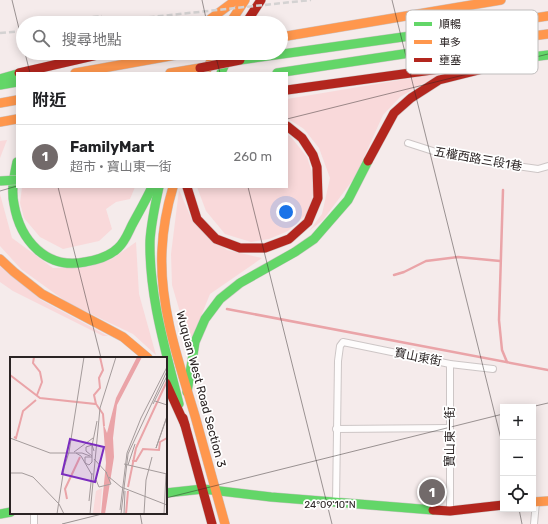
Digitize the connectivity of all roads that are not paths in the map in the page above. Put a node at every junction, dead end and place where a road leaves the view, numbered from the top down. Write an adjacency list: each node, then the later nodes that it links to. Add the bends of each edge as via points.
1 (236, 0): 6 (main road)
2 (245, 0): 7 (main road)
3 (261, 0): 8 (main road)
4 (501, 0): 5 (main road)
5 (442, 10)
6 (214, 16)
7 (235, 16)
8 (251, 16)
9 (406, 16): 14 (main road)
10 (548, 16): 11 (main road, bridge)
11 (538, 17)
12 (548, 34): 13 (main road)
13 (538, 35)
14 (288, 36)
15 (406, 36): 16 (main road, bridge)
16 (288, 53)
17 (406, 53): 30 (main road)
18 (548, 55): 19 (main road)
19 (538, 56)
20 (75, 60): 26 (main road)
21 (148, 60): 27 (main road)
22 (210, 60): 25 (main road)
23 (227, 60): 29 (main road)
24 (240, 60): 25 (main road, bridge)
25 (203, 70): 28 (main road)
26 (22, 72)
27 (81, 72)
28 (181, 72)
29 (221, 72)
30 (284, 72)
31 (16, 74): 34 (main road)
32 (406, 74): 37 (main road)
33 (463, 74): 57 (main road, via 439,80 411,98 394,113 348,200 314,239 240,283 220,299 205,319 195,342)
34 (0, 79)
35 (16, 82): 36 (main road)
36 (0, 85)
37 (288, 90)
38 (16, 100): 39 (main road)
39 (0, 104)
40 (16, 119): 41 (main road)
41 (0, 122)
42 (288, 127): 51 (main road, via 308,147 316,163 319,181 311,215 287,240 253,250 236,248 220,241 206,231 195,217)
43 (408, 143): 45 (street, 五權西路三段1巷, via 436,152 475,159 538,169)
44 (16, 164): 48 (main road, via 6,193 10,219 17,234 28,247 42,257 58,263 83,264 110,254 122,244)
45 (548, 166)
46 (16, 180): 47 (main road, bridge)
47 (0, 181)
48 (151, 188)
49 (159, 188): 58 (main road, Wuquan West Road Section 3, via 152,233 154,294)
50 (173, 188): 57 (main road, Wuquan West Road Section 3, via 163,234 162,270 171,333)
51 (187, 188)
52 (0, 259): 53 (main road, via 42,294 123,338)
53 (147, 357)
54 (450, 364): 55 (street, 寶山東街); 59 (street, 寶山東一街); 60 (street, 寶山東街, via 343,342 338,361)
55 (493, 369)
56 (167, 385): 58 (main road)
57 (187, 392): 62 (main road, Wuquan West Road Section 3)
58 (185, 425): 61 (main road, Wuquan West Road Section 3)
59 (450, 428): 60 (street); 68 (street, 寶山東一街)
60 (336, 429): 66 (street)
61 (203, 489): 62 (main road); 63 (main road); 72 (main road, Wuquan West Road Section 3)
62 (215, 491): 66 (main road); 73 (main road, Wuquan West Road Section 3)
63 (167, 494)
64 (548, 501): 65 (main road)
65 (536, 502)
66 (336, 503): 68 (main road)
67 (500, 505): 68 (main road)
68 (450, 511)
69 (10, 512): 71 (main road)
70 (534, 512): 74 (street)
71 (0, 514)
72 (212, 524)
73 (225, 524)
74 (534, 524)

